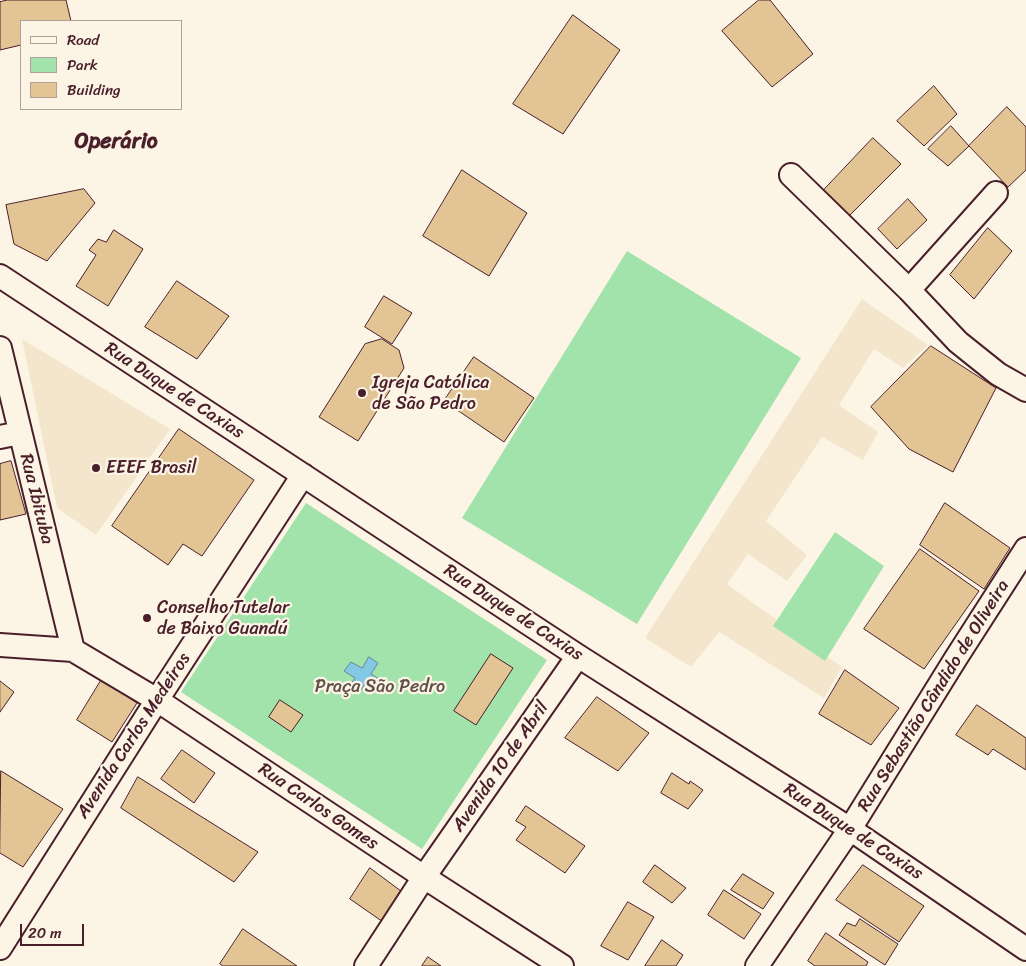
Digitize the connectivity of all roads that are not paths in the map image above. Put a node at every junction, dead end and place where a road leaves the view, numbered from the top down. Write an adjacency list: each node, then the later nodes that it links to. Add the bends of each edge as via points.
1 (791, 175): 4 (street)
2 (996, 193): 4 (street)
3 (0, 276): 8 (street, Rua Duque de Caxias)
4 (909, 290): 6 (street, via 958,342 998,374)
5 (0, 348): 7 (street, Rua Ibituba)
6 (1026, 390)
7 (10, 436): 11 (street, Rua Ibituba)
8 (303, 475): 12 (street, Rua Duque de Caxias); 13 (street, Avenida Carlos Medeiros)
9 (1026, 549): 14 (street, Rua Sebastião Cândido de Oliveira)
10 (0, 645): 11 (street)
11 (73, 650): 13 (street, Rua Carlos Gomes)
12 (578, 656): 14 (street, Rua Duque de Caxias); 15 (street, Avenida 10 de Abril)
13 (157, 700): 15 (street, Rua Carlos Gomes); 16 (street, Avenida Carlos Medeiros)
14 (850, 829): 17 (street, Rua Duque de Caxias); 20 (street, Rua Sebastião Cândido de Oliveira)
15 (424, 877): 18 (street, Avenida 10 de Abril); 19 (street, Rua Carlos Gomes)
16 (0, 948)
17 (1026, 949)
18 (366, 966)
19 (562, 966)
20 (757, 966)

